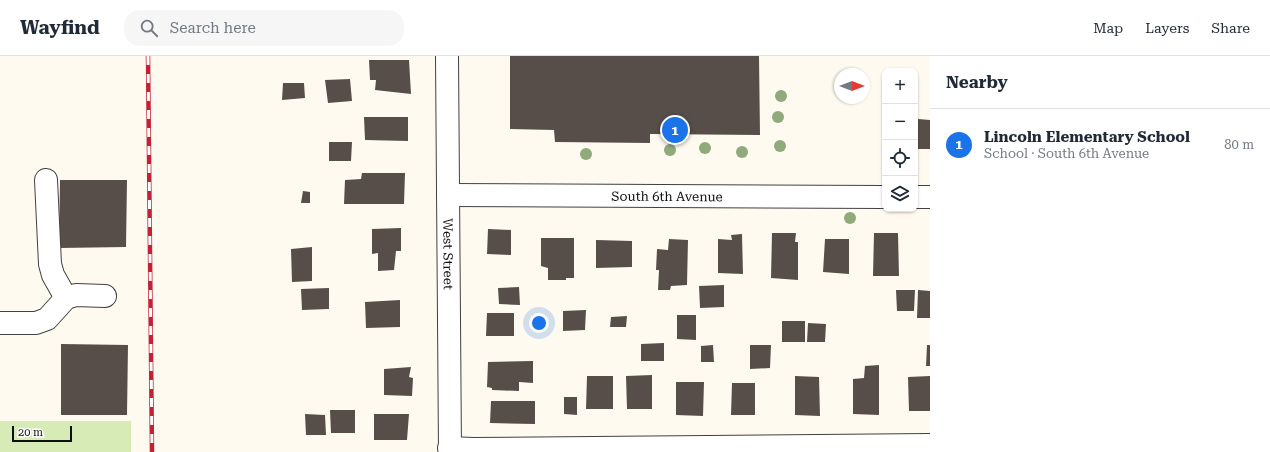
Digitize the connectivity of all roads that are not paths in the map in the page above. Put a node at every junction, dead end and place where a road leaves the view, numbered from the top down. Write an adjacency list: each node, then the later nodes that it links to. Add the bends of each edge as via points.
1 (448, 56): 3 (street, West Street)
2 (46, 180): 8 (street, via 50,264)
3 (448, 195): 4 (street, South 6th Avenue); 11 (street, West Street)
4 (882, 197)
5 (918, 197): 6 (street)
6 (930, 197)
7 (105, 296): 8 (street, via 76,295)
8 (66, 298): 9 (street, via 47,320 36,323)
9 (0, 323)
10 (930, 445): 11 (street)
11 (449, 450)

